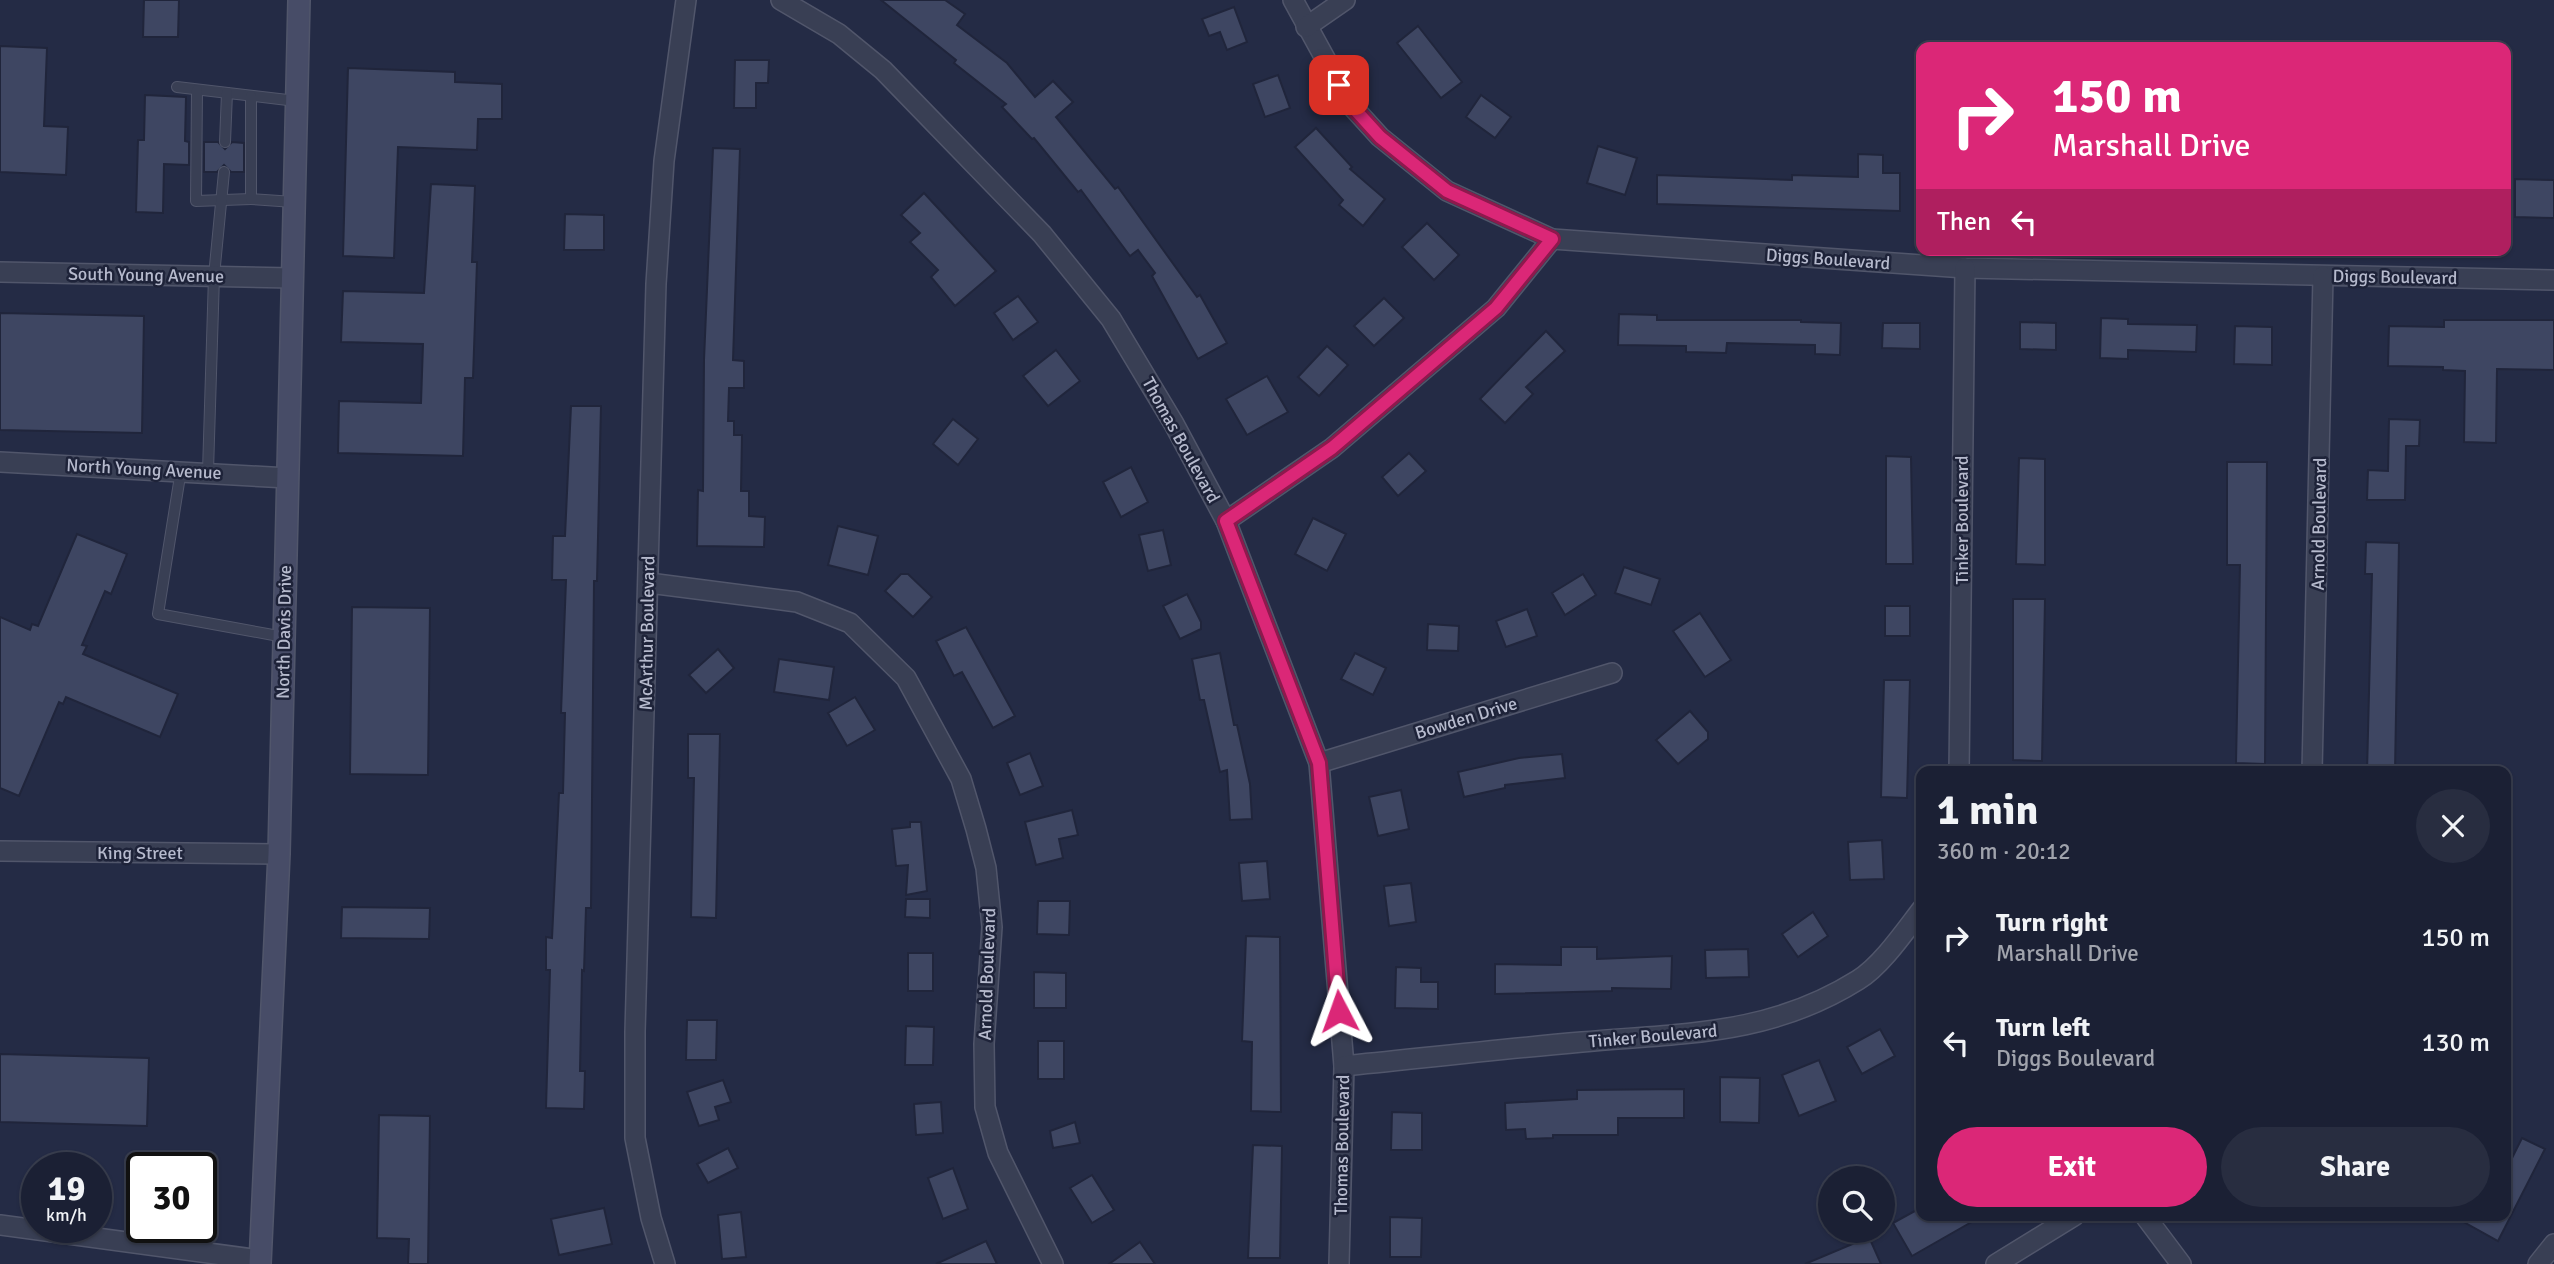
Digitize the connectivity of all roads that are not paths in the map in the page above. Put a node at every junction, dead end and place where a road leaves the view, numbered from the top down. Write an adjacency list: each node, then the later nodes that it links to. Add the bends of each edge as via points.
1 (299, 0): 11 (main road, North Davis Drive)
2 (686, 0): 29 (street, McArthur Boulevard, via 662,188)
3 (781, 0): 28 (street, Thomas Boulevard, via 839,34 883,69 1042,234 1111,319)
4 (1293, 0): 6 (street, Diggs Boulevard)
5 (1345, 0): 6 (street)
6 (1306, 27): 17 (street, Diggs Boulevard, via 1350,104 1380,137 1447,191)
7 (177, 87): 8 (lane)
8 (197, 90): 9 (lane); 15 (lane, via 195,201)
9 (227, 93): 10 (lane); 12 (lane)
10 (251, 96): 11 (lane); 14 (lane)
11 (296, 101): 16 (main road, North Davis Drive)
12 (225, 142)
13 (223, 172): 15 (lane)
14 (251, 200): 15 (lane); 16 (lane)
15 (223, 201): 21 (lane)
16 (294, 202): 22 (main road, North Davis Drive)
17 (1552, 239): 18 (street, Diggs Boulevard); 28 (street, via 1496,308 1332,448)
18 (1965, 268): 20 (street, Diggs Boulevard); 33 (street, Tinker Boulevard)
19 (0, 272): 21 (street, South Young Avenue)
20 (2323, 275): 23 (street, Diggs Boulevard); 34 (street, Arnold Boulevard)
21 (214, 276): 22 (street, South Young Avenue); 26 (lane)
22 (292, 278): 27 (main road, North Davis Drive)
23 (2554, 279)
24 (0, 462): 25 (street, North Young Avenue)
25 (181, 470): 26 (street, North Young Avenue); 30 (lane, via 158,614)
26 (208, 471): 27 (street, North Young Avenue)
27 (288, 478): 30 (main road, North Davis Drive)
28 (1226, 521): 32 (street, Thomas Boulevard)
29 (649, 583): 44 (street, McArthur Boulevard, via 635,1138); 45 (street, Arnold Boulevard, via 797,602 850,623 906,678 920,700 961,779 986,868 992,927 985,1107 998,1153)
30 (284, 637): 36 (main road, North Davis Drive)
31 (1612, 673): 32 (street, Bowden Drive)
32 (1319, 763): 38 (street, Thomas Boulevard)
33 (1959, 766)
34 (2312, 766)
35 (0, 851): 36 (street, King Street)
36 (279, 854): 43 (main road, North Davis Drive)
37 (1916, 916): 38 (street, Tinker Boulevard, via 1861,979 1816,1003 1769,1020 1704,1034)
38 (1344, 1066): 46 (street, Thomas Boulevard)
39 (2066, 1221): 47 (street)
40 (2149, 1221): 48 (street)
41 (0, 1224): 43 (street)
42 (2554, 1244): 49 (street)
43 (260, 1262)
44 (665, 1264)
45 (1053, 1264)
46 (1339, 1264)
47 (1996, 1264)
48 (2180, 1264)
49 (2538, 1264)

